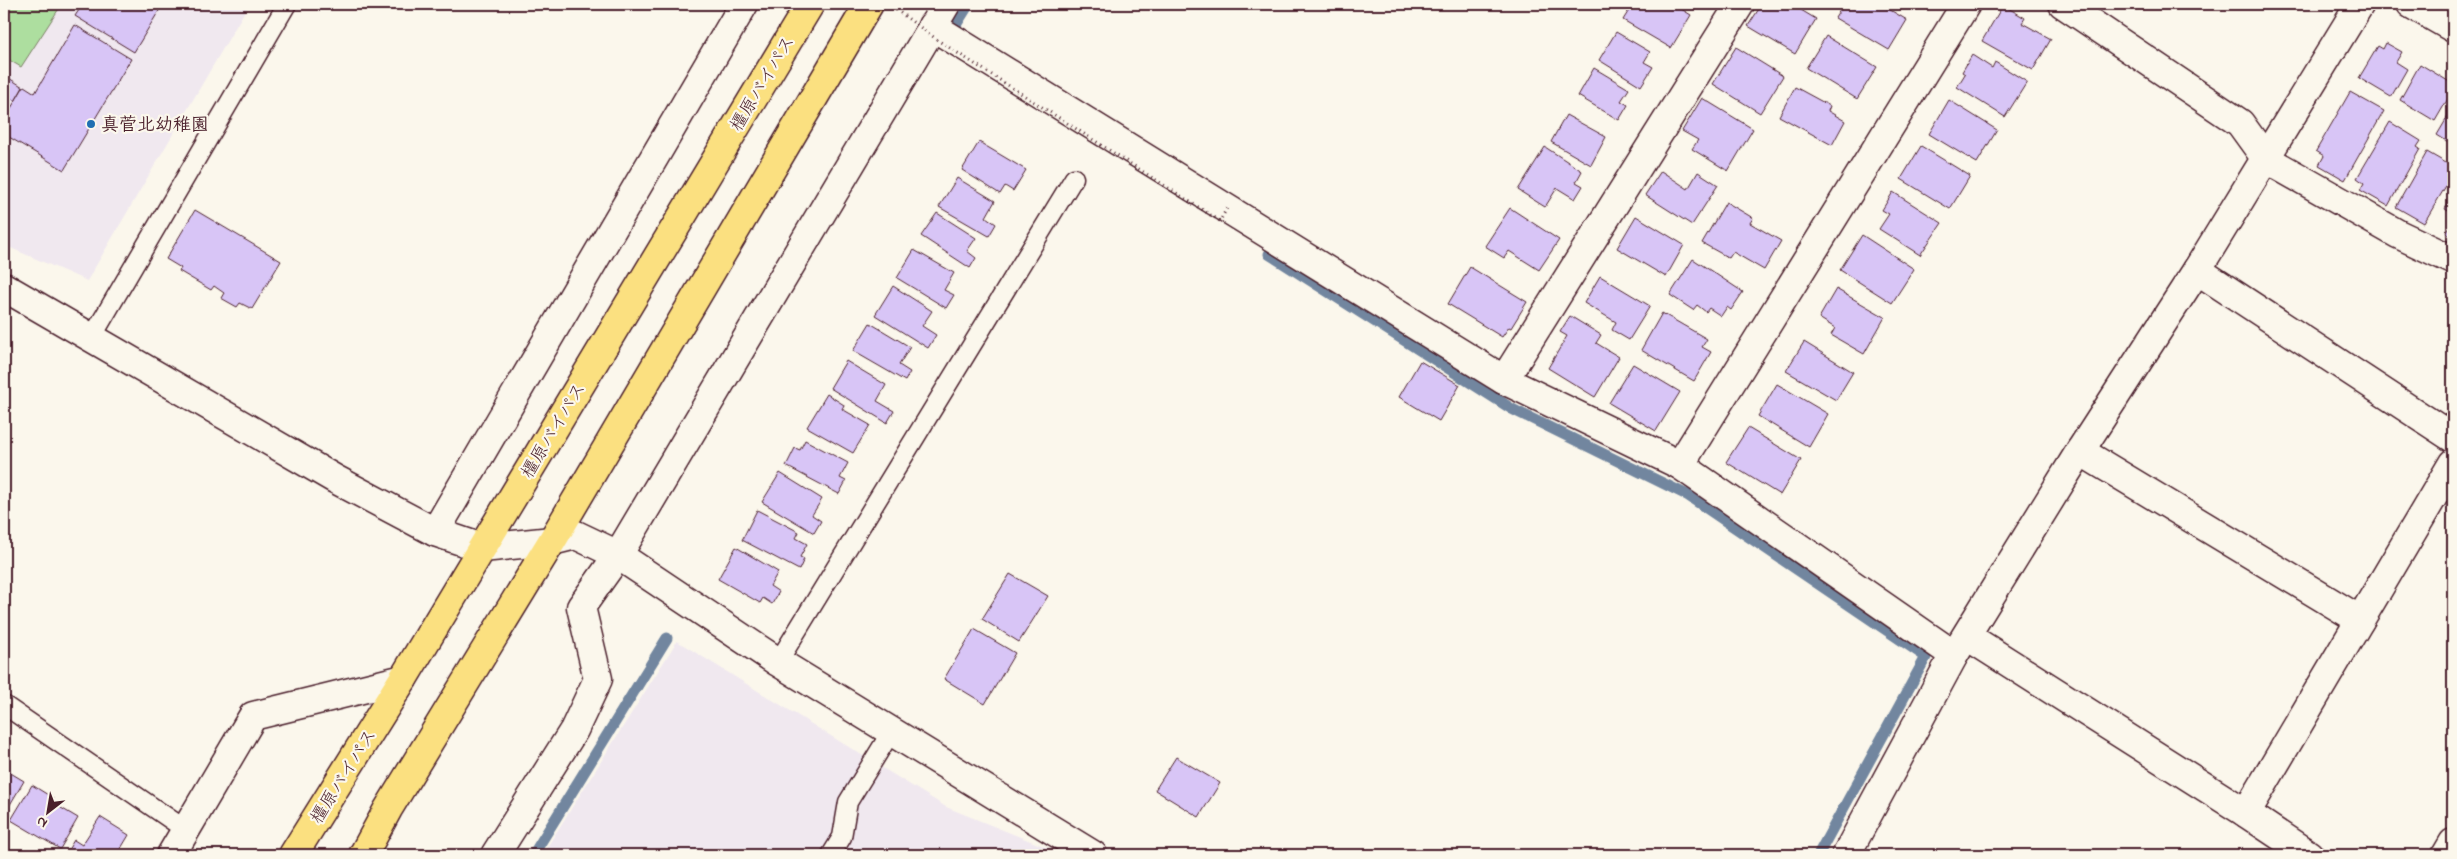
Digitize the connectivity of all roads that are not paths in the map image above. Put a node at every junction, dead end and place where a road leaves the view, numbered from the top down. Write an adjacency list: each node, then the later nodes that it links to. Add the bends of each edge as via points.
1 (287, 4): 17 (lane)
2 (744, 4): 23 (street)
3 (810, 4): 25 (highway, 橿原バイパス)
4 (869, 4): 24 (highway)
5 (1740, 4): 18 (street)
6 (1966, 4): 22 (street)
7 (2063, 4): 12 (street, via 2240,123)
8 (2360, 4): 12 (street)
9 (2411, 4): 11 (street)
10 (939, 15): 18 (street, via 1227,208); 26 (street)
11 (2453, 28)
12 (2266, 159): 14 (street, via 2398,234); 15 (street)
13 (1074, 178): 29 (lane)
14 (2453, 260)
15 (2198, 270): 19 (street); 20 (street)
16 (4, 288): 17 (street)
17 (91, 339): 23 (street, via 335,479)
18 (1504, 380): 22 (street)
19 (2453, 438)
20 (2080, 451): 27 (street); 28 (street)
21 (2453, 463): 27 (street)
22 (1680, 465): 28 (street)
23 (435, 532): 25 (street)
24 (552, 541): 25 (street); 26 (street, via 576,535); 39 (highway)
25 (482, 548): 30 (highway, 橿原バイパス)
26 (618, 555): 29 (street); 40 (street, via 581,607 598,679 574,730)
27 (2360, 620): 33 (street)
28 (1960, 646): 33 (street); 43 (street)
29 (778, 662): 32 (street)
30 (403, 679): 34 (street, via 253,716); 38 (highway, 橿原バイパス)
31 (4, 705): 34 (lane)
32 (891, 732): 41 (lane, via 848,802 842,837); 42 (street)
33 (2246, 813): 36 (street)
34 (186, 830): 37 (street)
35 (2453, 843): 44 (street)
36 (2292, 851)
37 (171, 855)
38 (293, 855)
39 (363, 855)
40 (495, 855)
41 (831, 855)
42 (1093, 855)
43 (1846, 855)
44 (2446, 855)

